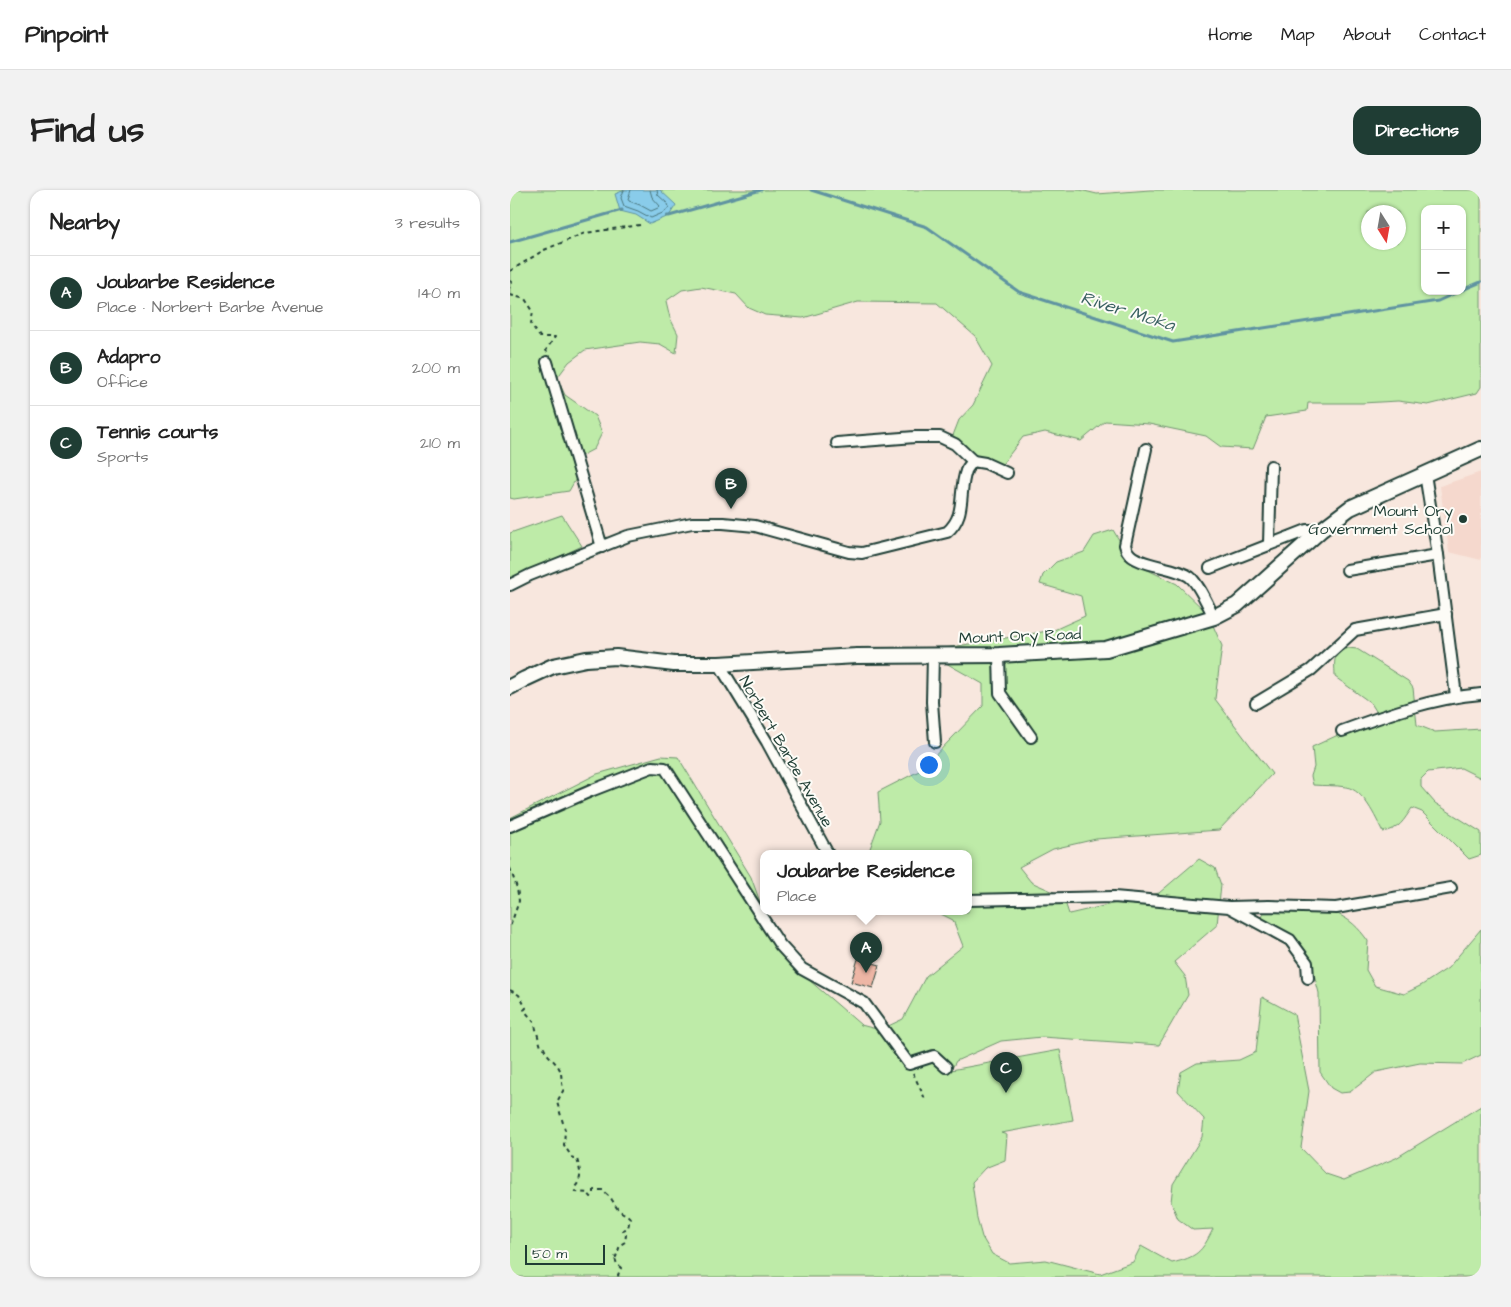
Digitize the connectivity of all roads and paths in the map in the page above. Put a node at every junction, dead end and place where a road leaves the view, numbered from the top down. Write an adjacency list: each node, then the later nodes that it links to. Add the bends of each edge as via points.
1 (640, 225): 2 (path, via 585,233 544,250)
2 (510, 271)
3 (510, 281): 4 (path)
4 (510, 288)
5 (510, 295): 6 (path, via 525,299 533,311 531,324 540,337 555,337 546,350)
6 (548, 362): 16 (street)
7 (837, 443): 10 (street, via 940,437 955,444)
8 (1146, 449): 22 (street, via 1125,545 1133,558 1191,577)
9 (1481, 449): 13 (main road, Mount Ory Road)
10 (973, 462): 12 (street, via 985,463); 16 (street, via 966,470 959,517 947,532 862,552 849,552 755,526 723,523 692,523 628,536)
11 (1271, 466): 15 (street)
12 (1006, 473)
13 (1425, 474): 14 (main road, Mount Ory Road, via 1350,508); 17 (street)
14 (1322, 530): 15 (street, via 1307,530); 22 (main road, Mount Ory Road, via 1237,605)
15 (1270, 544): 18 (street)
16 (602, 547): 20 (street)
17 (1438, 555): 19 (street); 21 (street)
18 (1210, 568)
19 (1348, 570)
20 (510, 585)
21 (1446, 614): 28 (street); 29 (street, via 1355,630 1311,670)
22 (1214, 617): 24 (main road, Mount Ory Road, via 1106,649)
23 (933, 655): 24 (main road, Mount Ory Road); 25 (main road, Mount Ory Road); 32 (street)
24 (999, 655): 31 (street, via 1000,693)
25 (719, 664): 26 (main road, Mount Ory Road, via 674,664 616,657 586,659 553,666); 34 (street, Norbert Barbe Avenue, via 767,742)
26 (510, 687)
27 (1481, 694): 28 (street)
28 (1456, 696): 30 (street, via 1397,711)
29 (1256, 704)
30 (1342, 731)
31 (1031, 737)
32 (935, 742)
33 (510, 826): 39 (street, via 652,767 665,768)
34 (826, 850)
35 (510, 868): 41 (path, via 519,901)
36 (1451, 888): 38 (street, via 1336,908)
37 (972, 900): 38 (street, via 1114,897)
38 (1229, 907): 42 (street, via 1290,940 1307,963)
39 (760, 914)
40 (761, 915): 44 (street, via 780,945 802,969 864,1002)
41 (510, 927)
42 (1308, 978)
43 (510, 990): 47 (path, via 519,995 526,1008 524,1010 534,1022 541,1047 561,1070 564,1089 556,1102 565,1130 564,1145 577,1160 581,1173 576,1192 588,1192 590,1196 594,1190 603,1190 630,1218 628,1228 623,1230 625,1242 614,1256 621,1268)
44 (909, 1064): 45 (street, via 934,1056); 46 (path)
45 (946, 1067)
46 (926, 1102)
47 (619, 1277)

